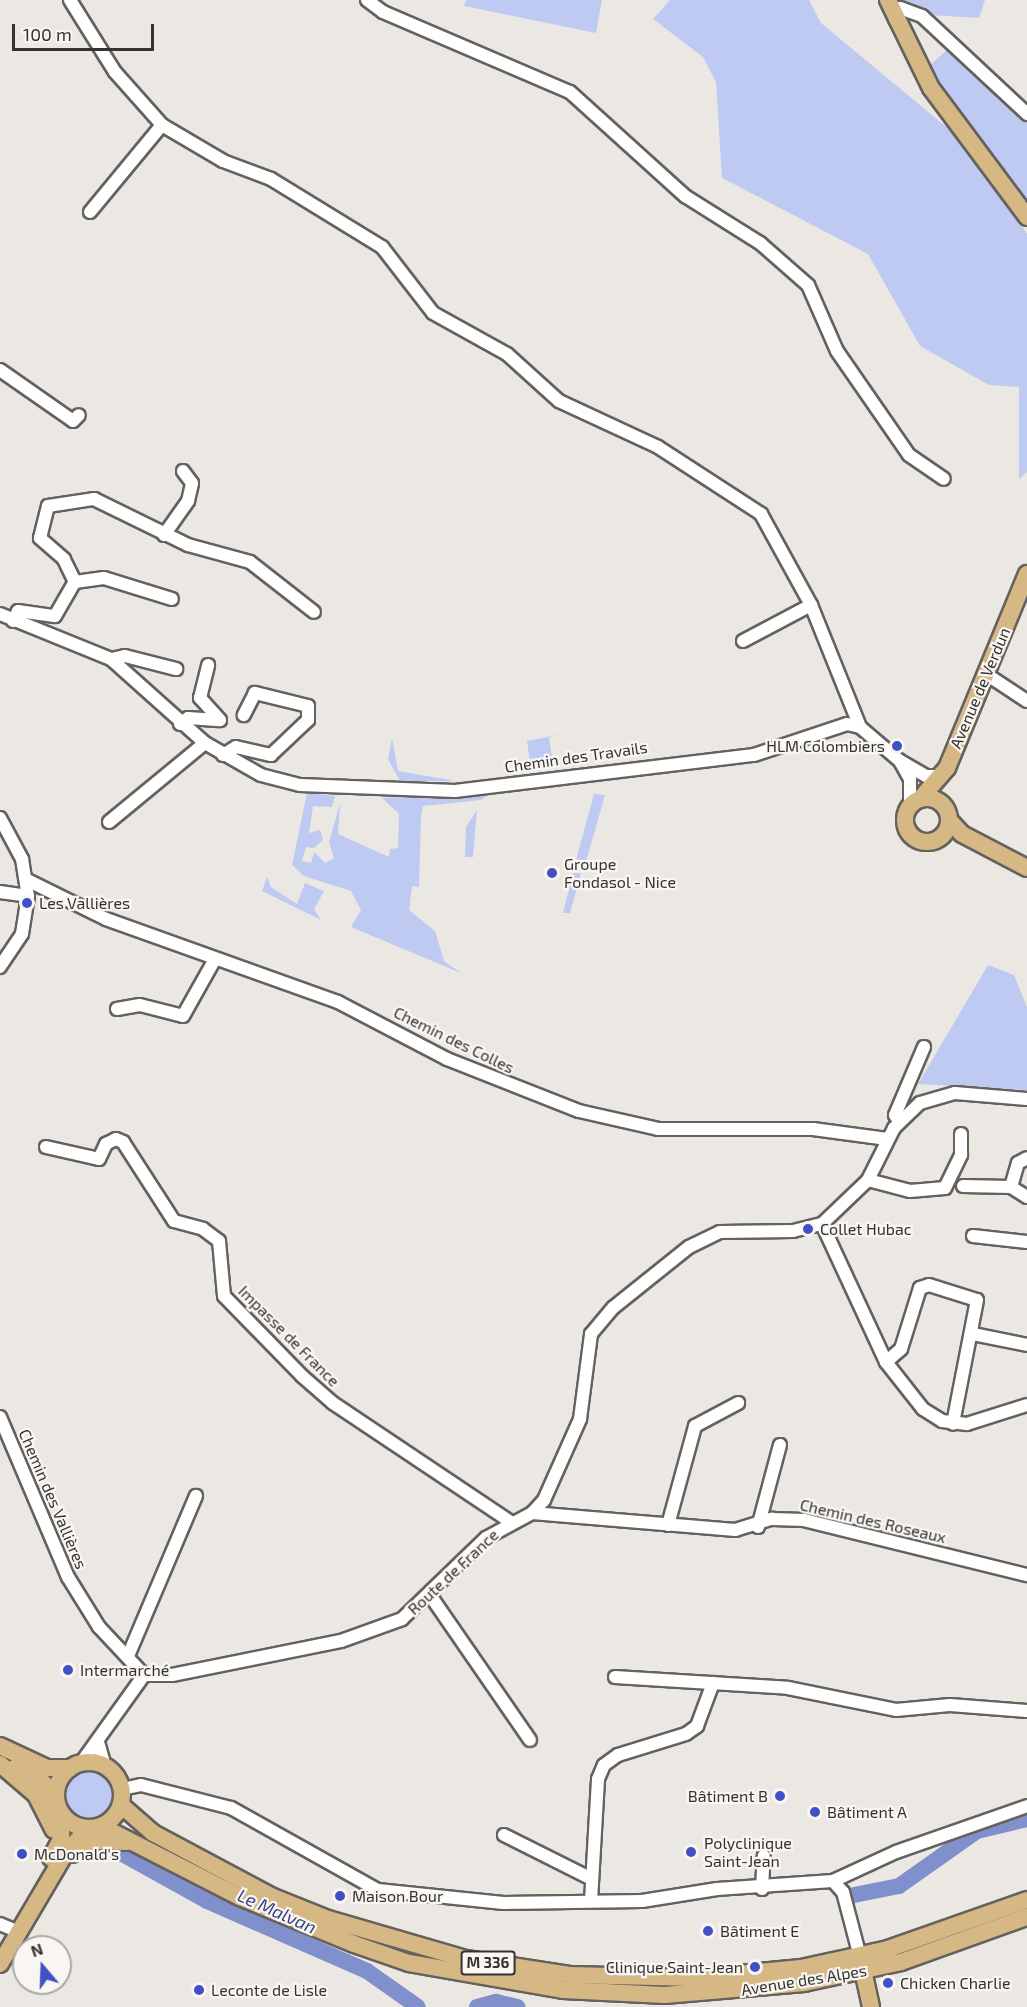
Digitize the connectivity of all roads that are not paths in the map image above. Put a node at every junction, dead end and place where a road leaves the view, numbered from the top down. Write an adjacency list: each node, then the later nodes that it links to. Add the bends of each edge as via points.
1 (70, 0): 8 (street, via 115,72)
2 (367, 0): 14 (street, via 383,12 570,92 685,196 760,243 807,285 837,351 909,455)
3 (879, 0): 4 (street); 5 (main road)
4 (894, 12): 5 (street); 6 (main road); 7 (street, via 933,28)
5 (900, 41): 6 (main road)
6 (931, 88): 10 (main road)
7 (1027, 114)
8 (162, 125): 9 (street); 19 (street, via 223,161 281,184 382,247 434,313 507,354 559,401 658,447 750,506 771,526)
9 (90, 213)
10 (1027, 217)
11 (0, 370): 12 (street, via 73,421)
12 (79, 415)
13 (183, 471): 15 (street, via 192,483 188,501)
14 (944, 479)
15 (164, 535): 17 (street, via 94,499 48,506 40,538 64,559); 20 (street, via 250,562)
16 (1027, 574): 27 (main road, Avenue de Verdun)
17 (75, 582): 18 (street, via 104,578); 22 (street, via 55,616 18,611)
18 (172, 599)
19 (811, 604): 23 (street); 31 (street, via 848,698)
20 (314, 612)
21 (0, 614): 22 (street, Chemin des Travails)
22 (13, 621): 24 (street, Chemin des Travails)
23 (743, 641)
24 (111, 658): 26 (street, Chemin des Travails, via 125,657); 30 (street, Chemin des Travails)
25 (208, 665): 30 (street, via 200,698 220,720 188,718)
26 (176, 669)
27 (986, 674): 28 (street); 35 (main road, Avenue de Verdun)
28 (1027, 701)
29 (243, 715): 33 (street, via 255,693 308,706 308,720 270,755 236,747)
30 (180, 724): 32 (street, Chemin des Travails)
31 (854, 725): 33 (street, Chemin des Travails, via 754,755 431,792 300,785 261,775); 34 (street)
32 (205, 743): 33 (street, Chemin des Travails); 38 (street)
33 (223, 755)
34 (900, 761): 35 (street, via 926,776); 36 (street)
35 (944, 772): 36 (main road, Avenue de Verdun)
36 (929, 804): 39 (main road); 39 (main road, via 904,821 912,837 923,842); 40 (main road)
37 (0, 818): 42 (street)
38 (109, 822)
39 (940, 838): 40 (main road)
40 (980, 845): 41 (main road)
41 (1027, 868)
42 (27, 880): 44 (street); 45 (street, Chemin des Colles, via 106,919)
43 (0, 892): 44 (street)
44 (28, 896): 46 (street, via 22,934)
45 (215, 959): 47 (street, via 183,1016 140,1005); 52 (street, Chemin des Colles, via 338,1002 447,1059 579,1111 658,1129 813,1129)
46 (0, 967)
47 (117, 1009)
48 (924, 1047): 50 (street, via 895,1115)
49 (1027, 1099): 50 (street, via 955,1093 920,1103)
50 (899, 1121): 52 (street)
51 (961, 1134): 55 (street, via 961,1155 945,1188 910,1191)
52 (887, 1139): 55 (street)
53 (46, 1147): 72 (street, Impasse de France, via 99,1159 106,1144 123,1142 174,1221 203,1229 219,1241 224,1296 302,1376 333,1403)
54 (1027, 1158): 57 (street, via 1018,1163)
55 (868, 1180): 59 (street)
56 (963, 1186): 57 (street)
57 (1011, 1187): 58 (street)
58 (1027, 1197)
59 (822, 1224): 64 (street); 71 (street, via 794,1231 735,1228 705,1238 604,1316 587,1345 585,1398 573,1442 555,1481)
60 (973, 1236): 61 (street)
61 (1027, 1242)
62 (973, 1334): 63 (street); 64 (street, via 977,1300 929,1285 920,1288 901,1349); 68 (street)
63 (1027, 1345)
64 (886, 1362): 68 (street, via 923,1409)
65 (738, 1403): 73 (street, via 696,1426)
66 (1027, 1405): 68 (street, via 979,1422)
67 (0, 1418): 77 (street, Chemin des Vallières, via 68,1577 99,1627)
68 (953, 1424)
69 (780, 1445): 74 (street)
70 (196, 1496): 77 (street)
71 (532, 1513): 72 (street, Route de France); 73 (street, Chemin des Roseaux)
72 (510, 1522): 76 (street, Route de France, via 486,1538)
73 (668, 1525): 74 (street, Chemin des Roseaux)
74 (758, 1527): 75 (street, Chemin des Roseaux, via 787,1518 819,1522)
75 (1027, 1575)
76 (430, 1595): 78 (street, Route de France, via 402,1619 369,1635 172,1676); 82 (street)
77 (128, 1656): 78 (street, Chemin des Vallières)
78 (144, 1675): 83 (street)
79 (615, 1677): 80 (street)
80 (713, 1683): 81 (street, via 788,1688 896,1710 950,1705); 96 (street, via 697,1726 686,1734 618,1755 604,1765 598,1779)
81 (1027, 1711)
82 (530, 1740)
83 (98, 1742): 86 (street); 87 (street)
84 (0, 1746): 86 (main road, via 47,1768)
85 (0, 1763): 89 (main road, via 43,1783); 95 (main road, via 45,1806 53,1824)
86 (76, 1765): 87 (main road); 89 (main road, via 59,1781)
87 (105, 1766): 88 (main road)
88 (121, 1797): 91 (main road); 100 (street, via 141,1785 231,1808 378,1890 503,1903); 105 (main road, Avenue des Alpes / M 336, via 141,1826 273,1897 366,1933 466,1959 570,1975 671,1979)
89 (59, 1806): 91 (main road); 95 (main road, via 61,1839)
90 (1027, 1806): 97 (street, via 945,1832)
91 (95, 1827): 93 (main road, Avenue des Alpes / M 336); 95 (main road)
92 (504, 1835): 96 (street)
93 (146, 1846): 95 (main road, via 96,1841); 105 (main road, Avenue des Alpes / M 336, via 310,1928 410,1963 502,1982 665,1995 751,1990)
94 (764, 1856): 98 (street)
95 (56, 1859): 102 (main road)
96 (588, 1877): 100 (street)
97 (834, 1881): 98 (street); 105 (street, via 843,1892)
98 (762, 1889): 100 (street)
99 (1027, 1900): 105 (main road, Avenue des Alpes / M 336)
100 (591, 1901)
101 (1027, 1917): 105 (main road, Avenue des Alpes / M 336)
102 (9, 1928): 103 (main road); 104 (main road)
103 (0, 1944)
104 (0, 1964)
105 (861, 1964): 106 (main road)
106 (871, 2007)

